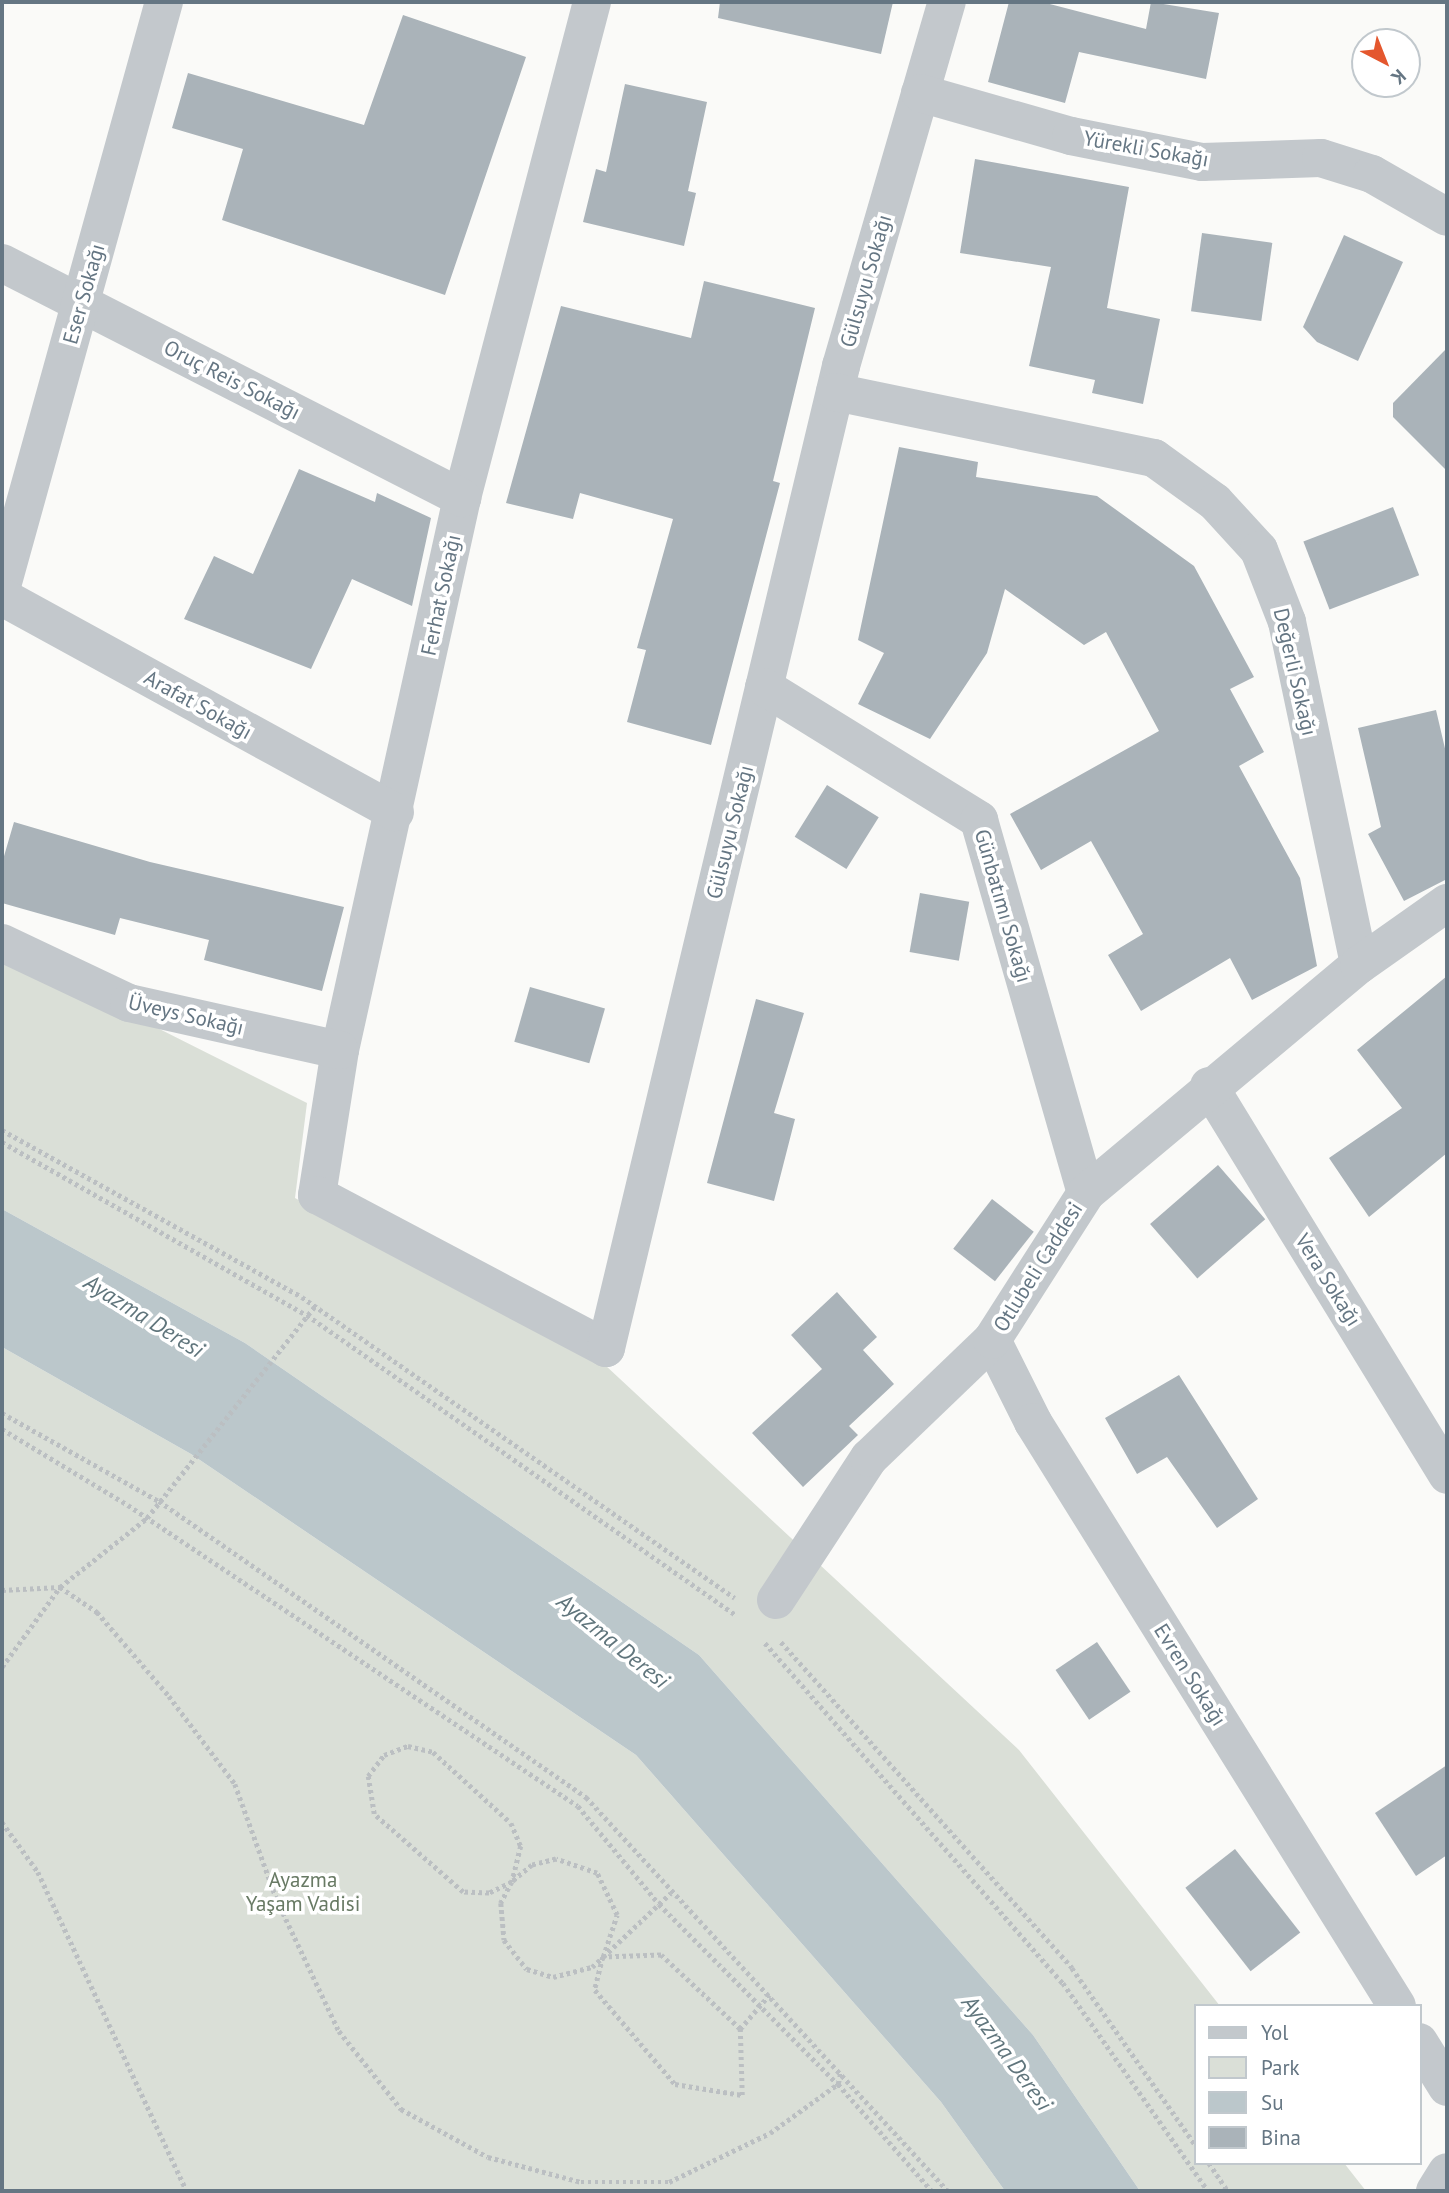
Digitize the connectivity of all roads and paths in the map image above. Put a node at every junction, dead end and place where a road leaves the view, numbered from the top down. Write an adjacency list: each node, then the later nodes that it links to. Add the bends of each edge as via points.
1 (164, 2): 7 (street, Eser Sokağı)
2 (592, 2): 9 (street, Ferhat Sokağı)
3 (947, 2): 4 (street, Gülsuyu Sokağı)
4 (920, 93): 5 (street, Yürekli Sokağı, via 1071,136 1202,162 1321,158 1372,174); 8 (street, Gülsuyu Sokağı)
5 (1447, 217)
6 (2, 263): 7 (street, Oruç Reis Sokağı)
7 (82, 302): 9 (street, Oruç Reis Sokağı); 10 (street, Eser Sokağı)
8 (835, 392): 12 (street, Gülsuyu Sokağı); 16 (street, Değerli Sokağı, via 1154,458 1215,502 1259,550 1287,622)
9 (462, 498): 13 (street, Ferhat Sokağı)
10 (2, 586)
11 (2, 597): 13 (street, Arafat Sokağı)
12 (764, 687): 21 (street, Günbatımı Sokağı, via 979,820); 22 (street, Gülsuyu Sokağı, via 606,1348)
13 (395, 812): 17 (street, Ferhat Sokağı)
14 (1447, 903): 16 (street, Otlubeli Caddesi)
15 (2, 943): 17 (street, Üveys Sokağı, via 129,1003)
16 (1359, 965): 18 (street, Otlubeli Caddesi)
17 (340, 1050): 22 (street, Ferhat Sokağı)
18 (1209, 1086): 21 (street, Otlubeli Caddesi); 28 (street, Vera Sokağı)
19 (2, 1129): 23 (path)
20 (2, 1142): 24 (path)
21 (1086, 1193): 25 (street, Otlubeli Caddesi)
22 (317, 1195)
23 (315, 1306): 24 (path); 33 (path)
24 (307, 1315): 29 (path); 33 (path)
25 (992, 1340): 33 (street, Otlubeli Caddesi, via 869,1458); 43 (street, Evren Sokağı, via 1033,1422)
26 (2, 1413): 29 (path)
27 (2, 1429): 30 (path)
28 (1447, 1475)
29 (159, 1501): 30 (path); 38 (path, via 586,1797)
30 (147, 1518): 31 (path); 39 (path, via 578,1806)
31 (60, 1587): 32 (path); 35 (path); 47 (path, via 97,1612 235,1784 277,1900 339,2031 401,2109 488,2157 581,2182 669,2182 770,2133)
32 (2, 1590)
33 (759, 1614): 49 (path, via 1072,1968)
34 (756, 1633): 55 (path, via 1063,1983)
35 (2, 1667)
36 (2, 1822): 52 (path, via 38,1872)
37 (512, 1882): 37 (path, via 521,1858 517,1833 433,1752 408,1745 374,1764 367,1789 374,1814 452,1886 476,1895); 40 (path, via 499,1921 513,1956 527,1969 567,1976); 40 (path, via 532,1865 556,1859 597,1873 617,1915)
38 (671, 1894): 39 (path); 41 (path)
39 (659, 1904): 40 (path); 42 (path)
40 (603, 1957): 44 (path, via 661,1955); 44 (path, via 595,1990 675,2084 742,2095)
41 (769, 1996): 42 (path); 46 (path)
42 (758, 2004): 44 (path); 47 (path)
43 (1395, 2004)
44 (740, 2029)
45 (1421, 2045): 48 (street)
46 (841, 2070): 47 (path); 54 (path)
47 (838, 2084): 53 (path)
48 (1447, 2087)
49 (1194, 2143)
50 (1210, 2165): 56 (path)
51 (1447, 2172): 57 (street)
52 (187, 2191)
53 (932, 2191)
54 (948, 2191)
55 (1208, 2191)
56 (1228, 2191)
57 (1435, 2191)

